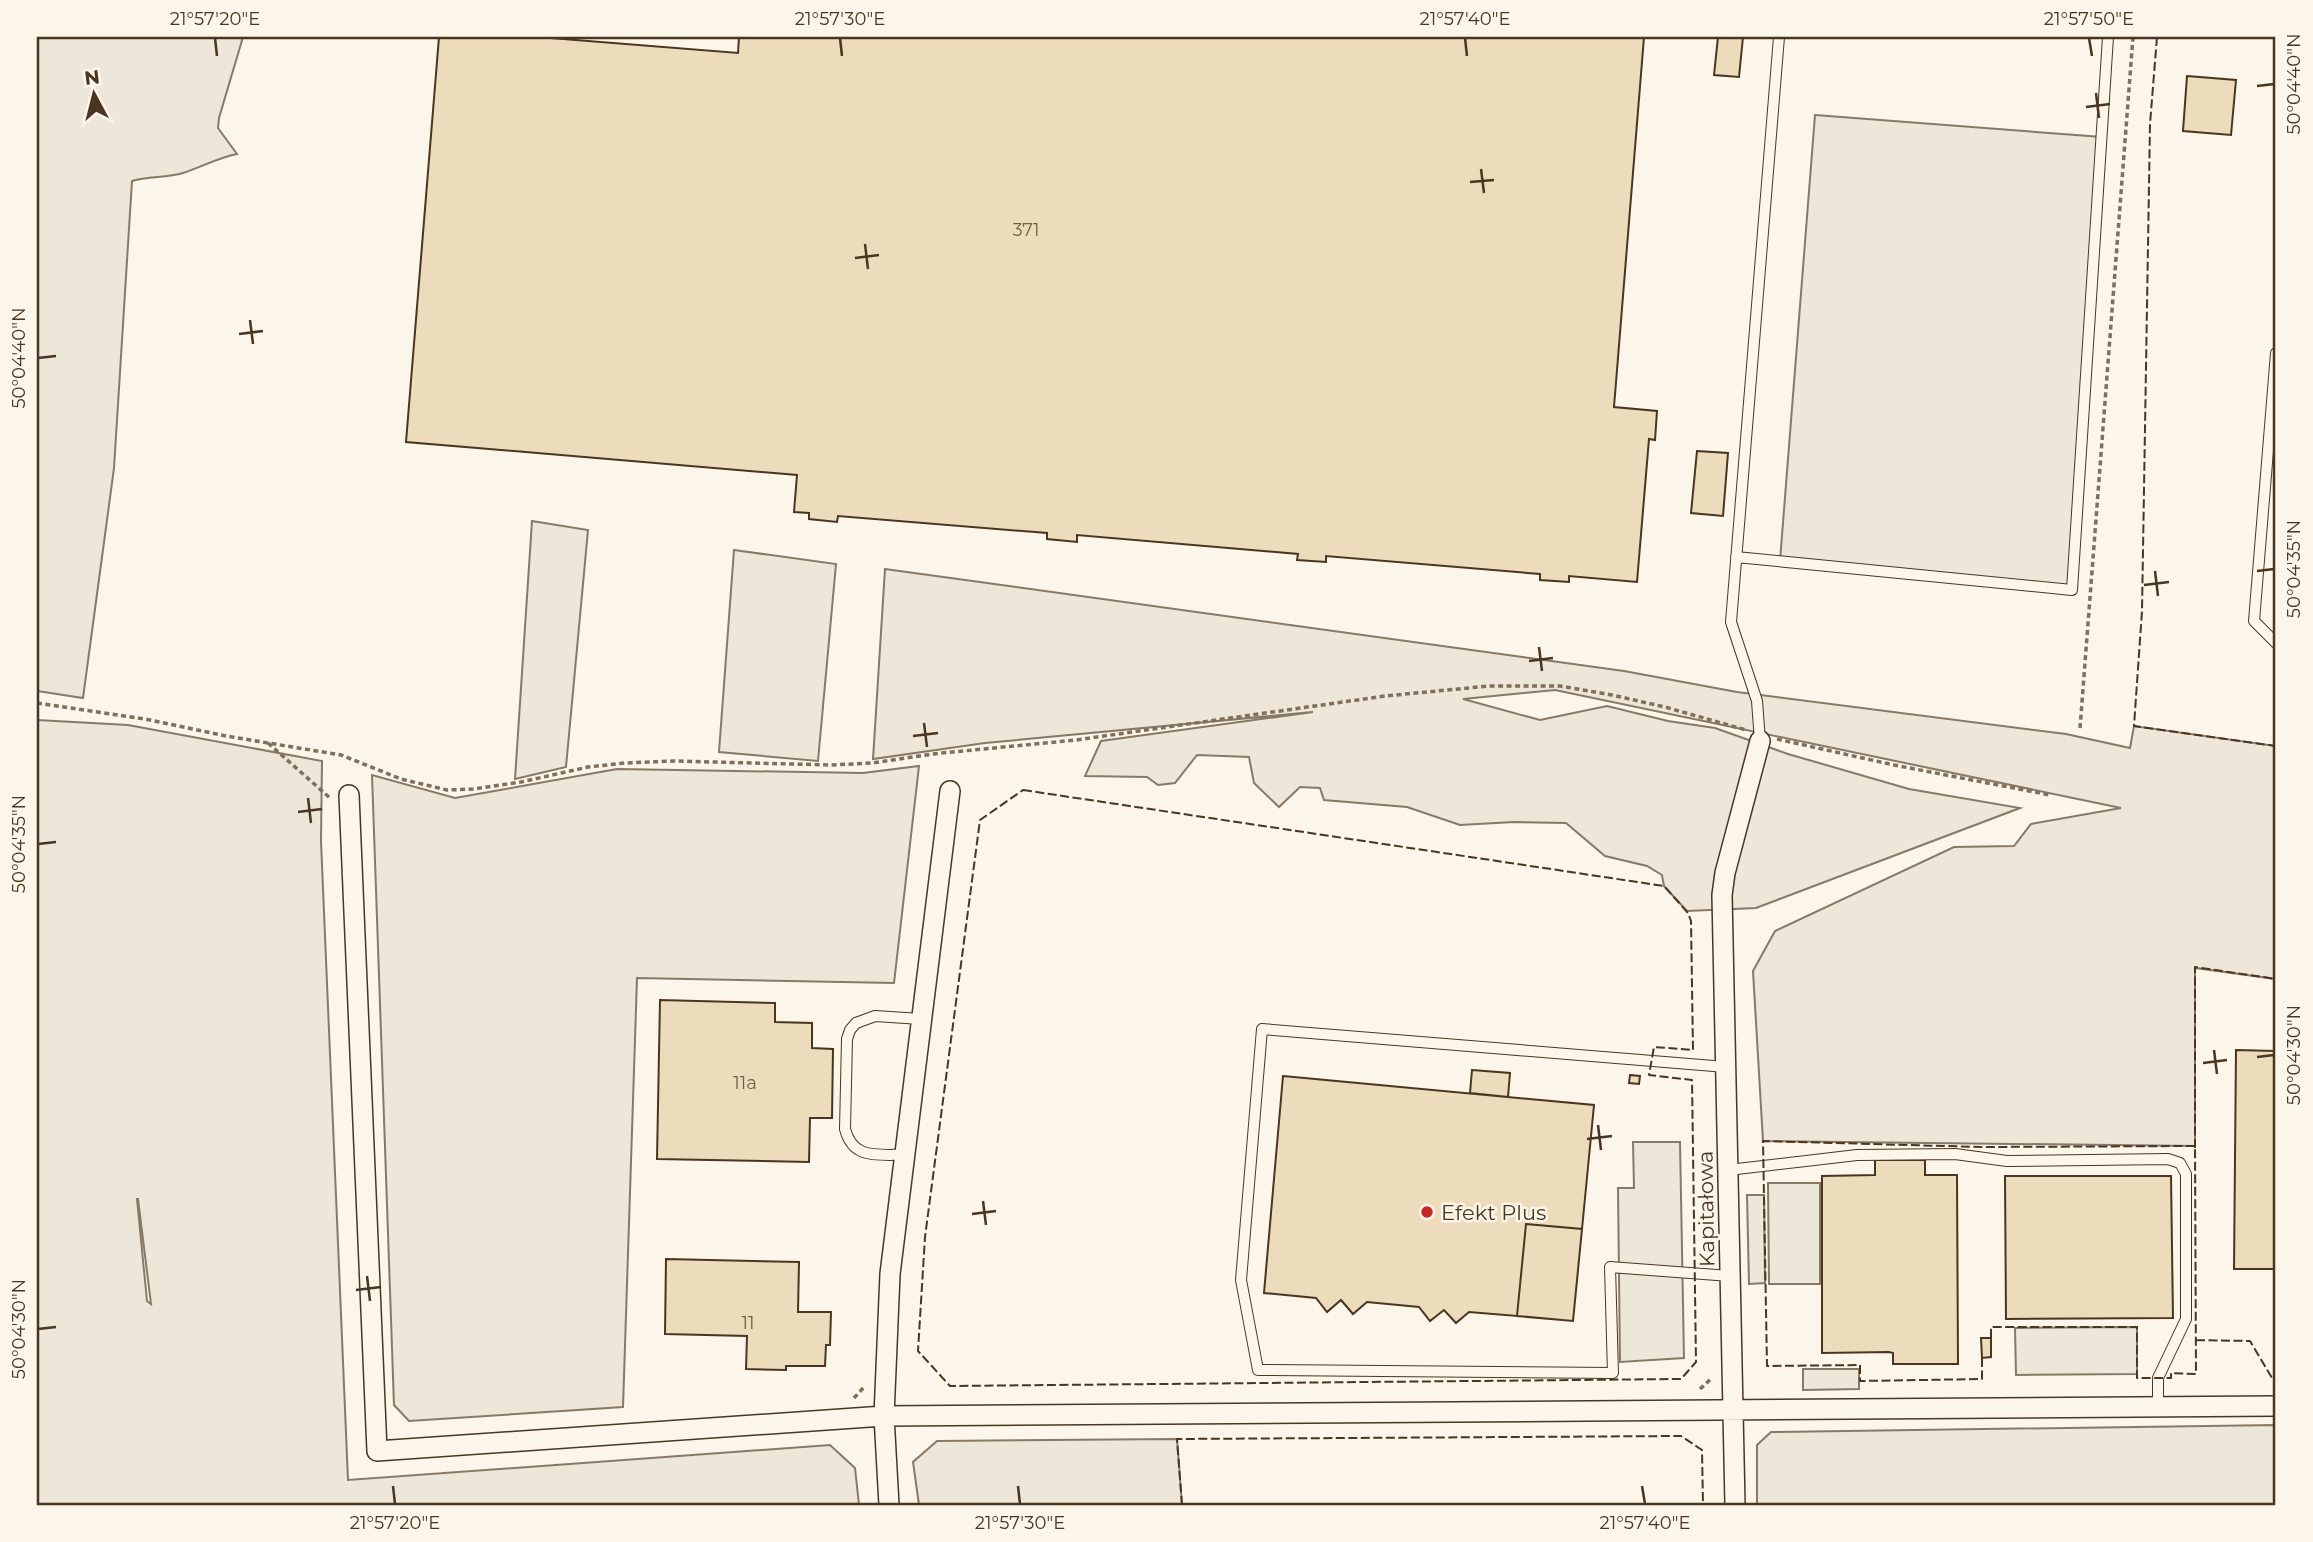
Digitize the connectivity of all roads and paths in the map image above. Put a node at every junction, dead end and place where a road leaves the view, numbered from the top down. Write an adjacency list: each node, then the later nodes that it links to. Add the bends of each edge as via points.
1 (1779, 37): 5 (lane)
2 (2108, 37): 5 (lane, via 2072,590)
3 (2133, 37): 8 (path)
4 (2276, 353): 6 (lane, via 2254,621)
5 (1736, 557): 9 (lane, via 1731,622 1757,701)
6 (2276, 643)
7 (37, 703): 10 (path)
8 (2080, 727)
9 (1760, 737): 10 (path, via 1612,695 1560,686 1489,686 873,763 625,763 473,789 422,786 341,755); 12 (path); 15 (street, Kapitałowa, via 1725,873)
10 (267, 742): 13 (path, via 339,807)
11 (950, 791): 14 (street)
12 (2050, 795)
13 (350, 801): 22 (street, via 377,1451)
14 (921, 1019): 16 (street); 16 (lane, via 866,1018 856,1023 847,1039 848,1139 860,1152)
15 (1726, 1067): 17 (street, Kapitałowa); 18 (lane, via 1262,1029 1241,1280 1258,1370 1613,1373 1610,1267)
16 (903, 1155): 22 (street, via 889,1288)
17 (1728, 1170): 18 (street, Kapitałowa); 19 (lane, via 1857,1155 1955,1154 2007,1161 2168,1159 2180,1163 2186,1174 2186,1319 2158,1378)
18 (1730, 1276): 21 (street, Kapitałowa)
19 (2158, 1406): 20 (street); 21 (street)
20 (2276, 1406)
21 (1733, 1409): 22 (street); 24 (street, Kapitałowa)
22 (884, 1416): 23 (street)
23 (889, 1505)
24 (1735, 1505)

